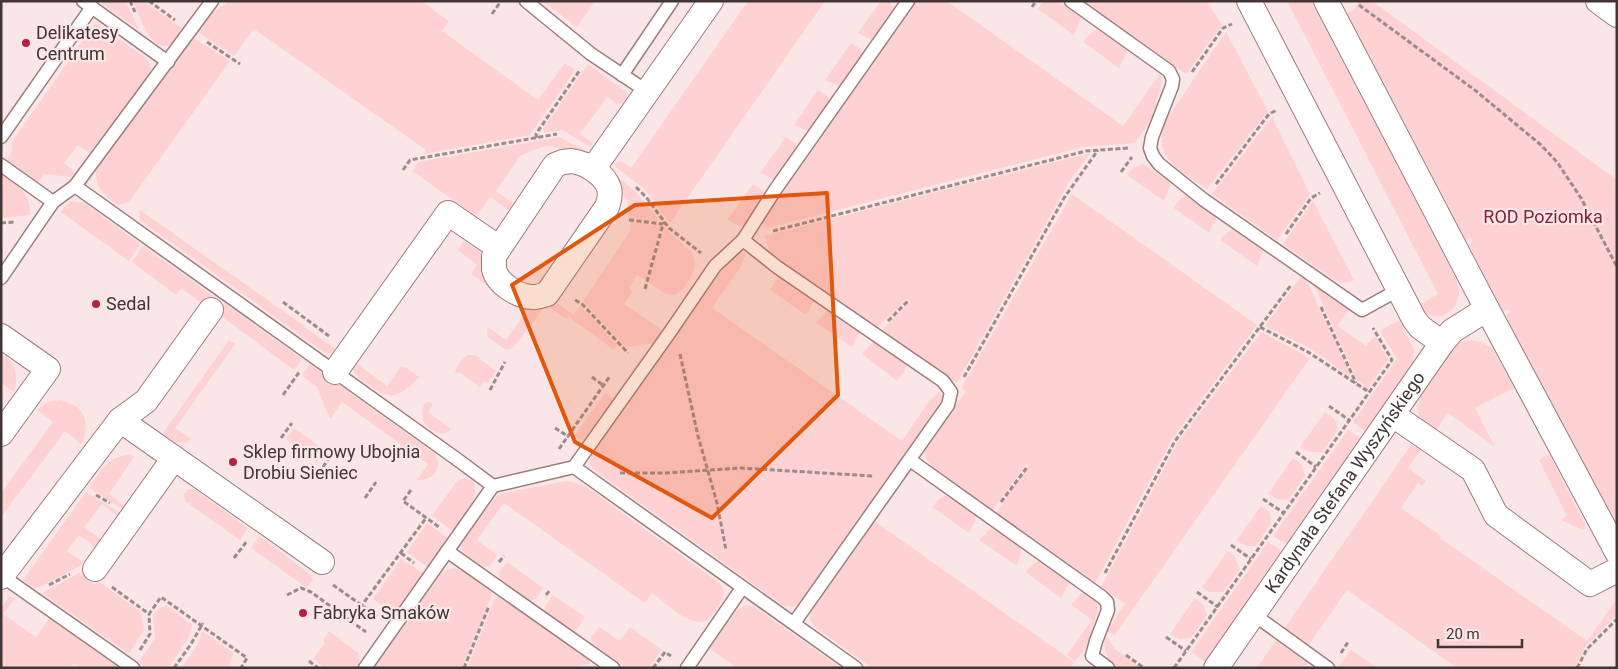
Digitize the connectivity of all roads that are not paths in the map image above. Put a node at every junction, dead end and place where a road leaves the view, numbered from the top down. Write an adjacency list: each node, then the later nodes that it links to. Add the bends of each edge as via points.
1 (212, 1): 12 (lane)
2 (526, 1): 13 (lane)
3 (672, 1): 13 (lane)
4 (711, 1): 14 (street)
5 (908, 1): 20 (lane)
6 (1070, 1): 23 (lane, via 1169,71 1172,83 1150,148 1166,171 1362,310)
7 (1326, 1): 24 (street)
8 (1598, 1): 11 (street)
9 (88, 4): 12 (lane); 15 (lane)
10 (1252, 7): 23 (street)
11 (1617, 15)
12 (168, 62): 18 (lane)
13 (622, 75): 14 (lane)
14 (648, 92): 17 (street)
15 (1, 137)
16 (1, 165): 19 (lane)
17 (593, 169): 21 (street, via 572,161 555,165); 21 (street, via 609,188 607,207 547,294 526,296 500,281 494,270 494,256)
18 (75, 186): 19 (lane); 28 (lane)
19 (53, 202): 22 (lane)
20 (743, 240): 33 (lane, via 943,381 950,392 948,405); 34 (lane, via 715,266)
21 (499, 248): 28 (street, via 448,213)
22 (1, 278)
23 (1398, 290): 27 (street, via 1420,327)
24 (1487, 309): 27 (street, Kardynała Stefana Wyszyńskiego, via 1466,320); 37 (street)
25 (211, 310): 30 (street, via 146,401)
26 (1, 336): 31 (street, via 48,369)
27 (1442, 343): 29 (street, Kardynała Stefana Wyszyńskiego)
28 (335, 372): 35 (lane)
29 (1393, 415): 39 (street, via 1473,470 1496,515 1590,584); 43 (street, Kardynała Stefana Wyszyńskiego)
30 (120, 420): 32 (street); 40 (street)
31 (1, 434)
32 (174, 458): 38 (street); 41 (street)
33 (910, 460): 44 (lane); 50 (lane, via 1107,602 1108,610 1092,656)
34 (574, 467): 35 (lane); 42 (lane)
35 (492, 486): 36 (lane)
36 (447, 551): 46 (lane); 47 (lane)
37 (1617, 552)
38 (322, 562)
39 (1617, 570)
40 (2, 577): 45 (lane)
41 (101, 577)
42 (742, 588): 44 (lane); 48 (lane)
43 (1253, 614): 51 (street, Kardynała Stefana Wyszyńskiego); 52 (lane)
44 (794, 623): 49 (lane)
45 (131, 667)
46 (364, 668)
47 (614, 668)
48 (687, 668)
49 (856, 668)
50 (1108, 668)
51 (1216, 668)
52 (1328, 668)

